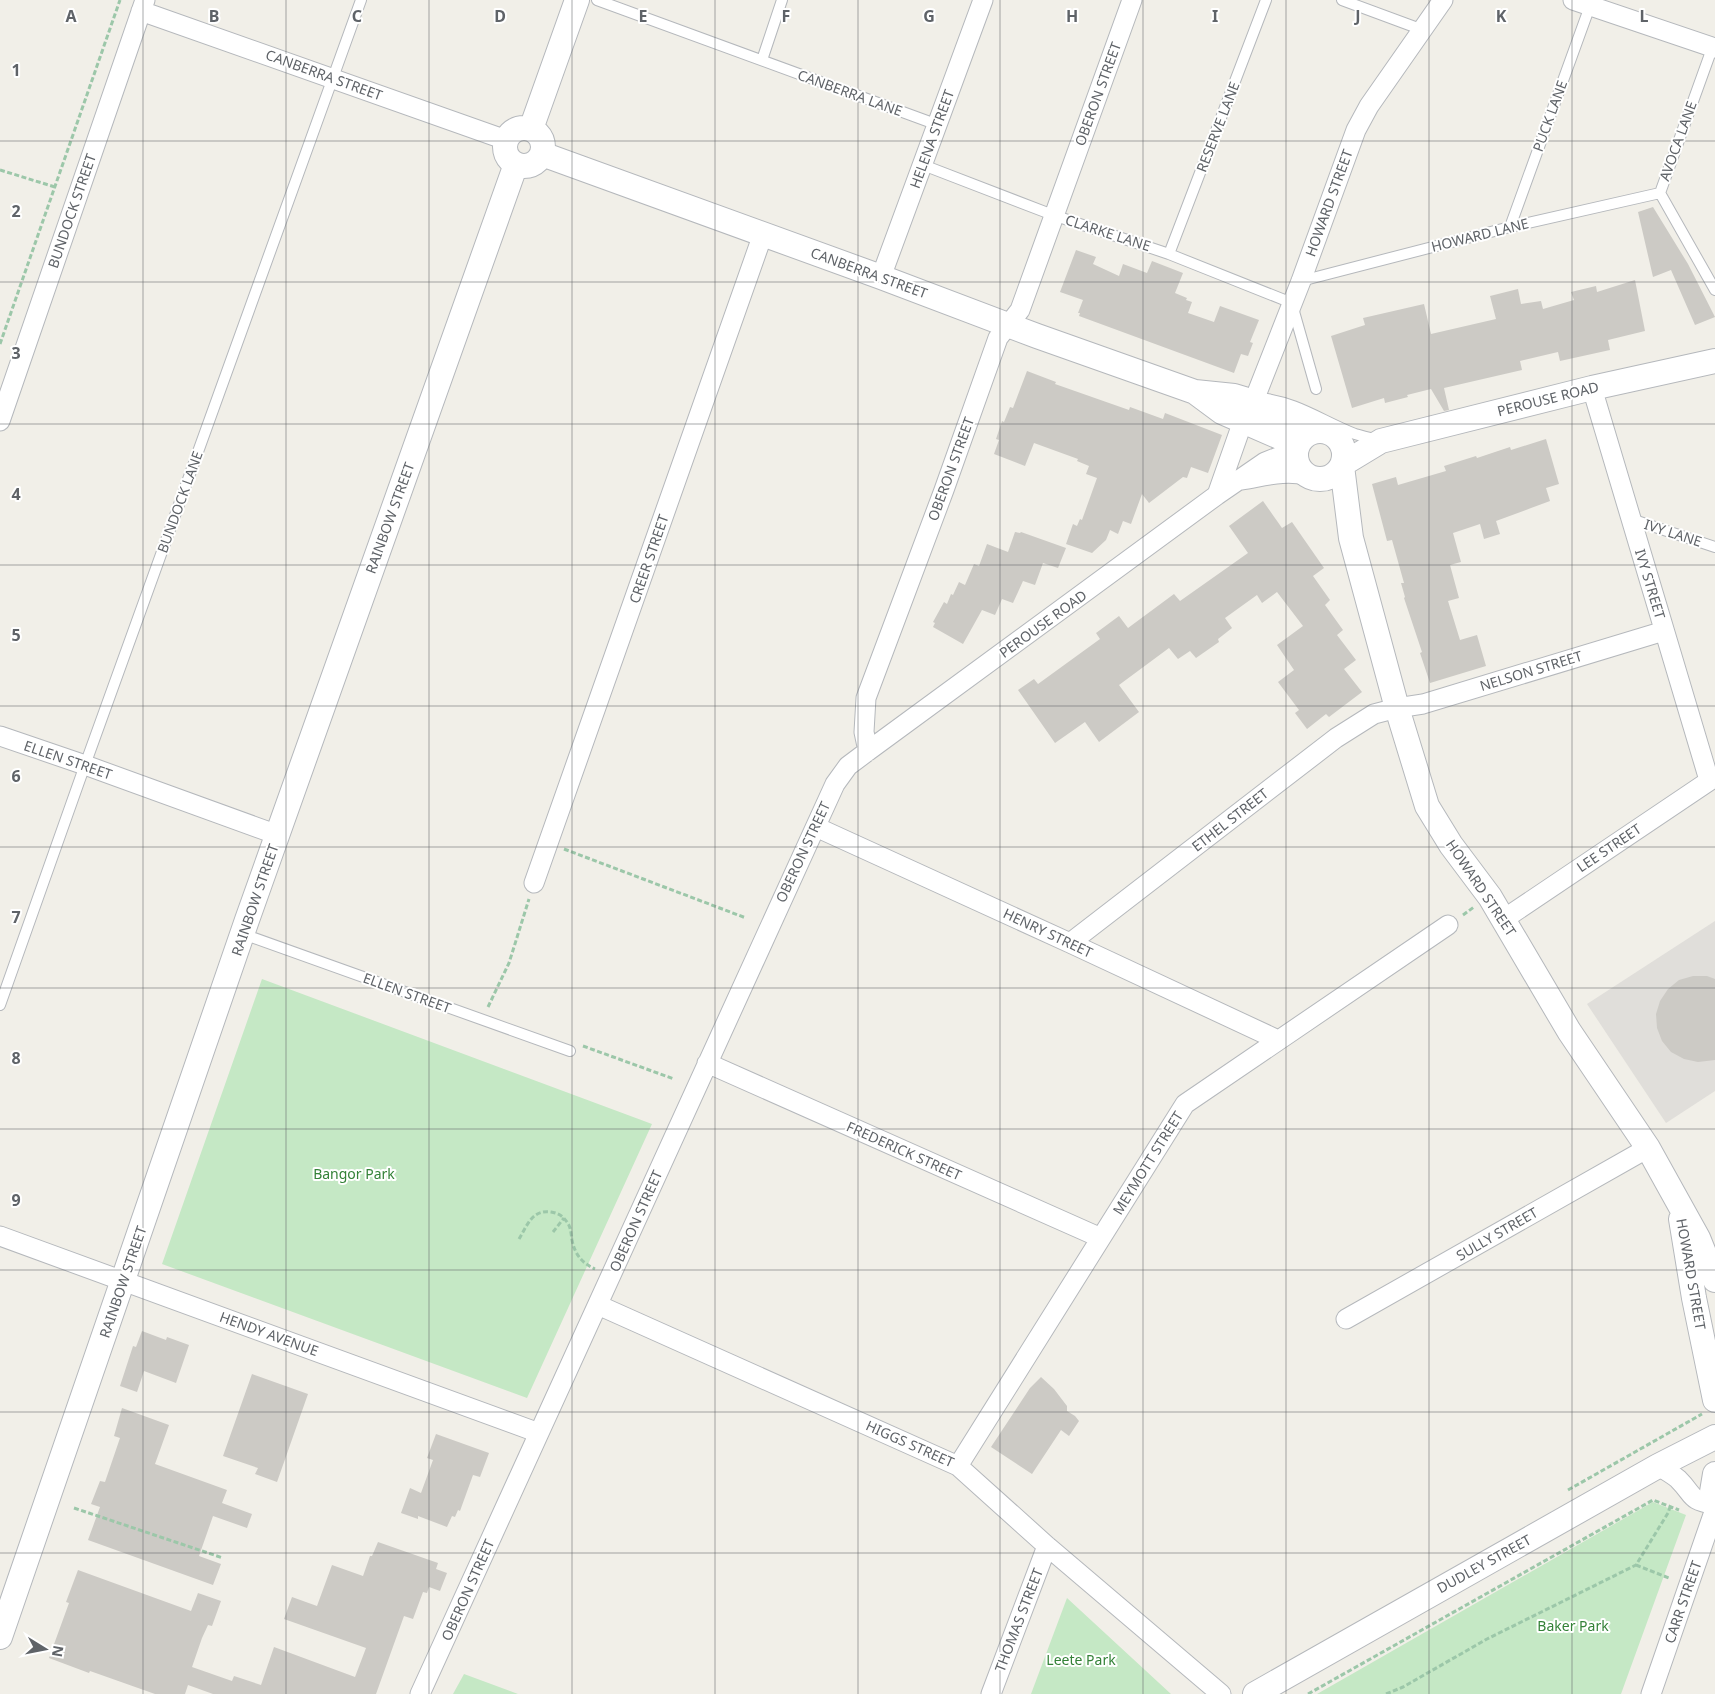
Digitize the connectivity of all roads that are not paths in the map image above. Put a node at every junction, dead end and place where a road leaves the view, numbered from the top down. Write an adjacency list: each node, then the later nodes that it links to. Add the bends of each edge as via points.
1 (361, 0): 15 (lane, BUNDOCK LANE)
2 (577, 0): 17 (street)
3 (597, 0): 14 (lane, CANBERRA LANE)
4 (782, 0): 14 (lane)
5 (983, 0): 16 (street, HELENA STREET)
6 (1132, 0): 23 (street, OBERON STREET)
7 (1266, 0): 26 (lane, RESERVE LANE)
8 (1342, 0): 12 (lane)
9 (1443, 0): 12 (street, HOWARD STREET)
10 (1581, 3): 13 (street); 24 (lane, PUCK LANE)
11 (143, 5): 15 (street, CANBERRA STREET); 36 (street, BUNDOCK STREET)
12 (1423, 30): 28 (street, HOWARD STREET, via 1369,106 1356,130)
13 (1714, 45): 22 (lane, AVOCA LANE)
14 (762, 60): 16 (lane, CANBERRA LANE)
15 (333, 78): 18 (street, CANBERRA STREET); 51 (lane, BUNDOCK LANE)
16 (938, 125): 21 (street, HELENA STREET)
17 (531, 129): 18 (street, via 518,129); 19 (street, via 542,140)
18 (506, 140): 20 (street, via 506,152)
19 (542, 154): 20 (street, via 539,160 528,166); 25 (street, CANBERRA STREET)
20 (516, 164): 54 (street, RAINBOW STREET)
21 (923, 165): 23 (lane, CLARKE LANE); 27 (street, HELENA STREET)
22 (1660, 193): 24 (lane, HOWARD LANE); 29 (lane, AVOCA LANE)
23 (1054, 215): 26 (lane, CLARKE LANE); 31 (street, OBERON STREET, via 1020,310)
24 (1510, 227): 28 (lane, HOWARD LANE)
25 (763, 234): 27 (street, CANBERRA STREET); 55 (street, CREER STREET)
26 (1169, 254): 30 (lane, CLARKE LANE)
27 (881, 277): 31 (street, CANBERRA STREET)
28 (1301, 281): 30 (street, HOWARD STREET)
29 (1715, 290)
30 (1292, 303): 34 (lane); 35 (street, HOWARD STREET)
31 (1008, 325): 35 (street, CANBERRA STREET, via 1195,392); 50 (street, OBERON STREET, via 998,338 866,698 864,732)
32 (1715, 361): 33 (street, PEROUSE ROAD)
33 (1592, 388): 38 (street, PEROUSE ROAD); 44 (street, IVY STREET)
34 (1316, 389)
35 (1246, 404): 37 (street, CANBERRA STREET); 38 (lane, via 1287,403 1356,434); 39 (street, CANBERRA STREET); 43 (street)
36 (0, 421)
37 (1327, 434): 38 (street, PEROUSE ROAD); 39 (street, via 1306,434); 40 (street, via 1344,450)
38 (1381, 441): 40 (street, PEROUSE ROAD)
39 (1296, 449): 41 (street, via 1296,463); 42 (street, PEROUSE ROAD, via 1265,462)
40 (1342, 465): 41 (street, via 1329,478); 45 (street, HOWARD STREET)
41 (1309, 477): 42 (street, PEROUSE ROAD, via 1283,474); 45 (street, HOWARD STREET, via 1322,488)
42 (1238, 481): 43 (street, PEROUSE ROAD)
43 (1217, 495): 50 (street, PEROUSE ROAD)
44 (1630, 519): 46 (lane, IVY LANE); 47 (street, IVY STREET)
45 (1351, 538): 48 (street, HOWARD STREET)
46 (1715, 547)
47 (1664, 631): 48 (street, NELSON STREET, via 1424,704); 52 (street, IVY STREET)
48 (1396, 708): 56 (street, HOWARD STREET, via 1427,806); 59 (street, ETHEL STREET, via 1374,714 1336,738)
49 (0, 736): 51 (street, ELLEN STREET)
50 (868, 751): 53 (street, OBERON STREET, via 848,766 835,784)
51 (85, 764): 54 (street, ELLEN STREET); 60 (lane, BUNDOCK LANE)
52 (1712, 778): 56 (street, LEE STREET)
53 (816, 827): 59 (street, HENRY STREET); 63 (street, OBERON STREET)
54 (278, 835): 58 (street, RAINBOW STREET)
55 (534, 884)
56 (1504, 919): 64 (street, HOWARD STREET, via 1569,1032)
57 (1448, 925): 61 (street, MEYMOTT STREET)
58 (243, 934): 62 (lane, ELLEN STREET); 69 (street, RAINBOW STREET)
59 (1070, 943): 61 (street, HENRY STREET)
60 (0, 1005)
61 (1278, 1040): 67 (street, MEYMOTT STREET, via 1185,1104)
62 (570, 1051)
63 (707, 1064): 67 (street, FREDERICK STREET); 70 (street, OBERON STREET)
64 (1648, 1148): 65 (street, HOWARD STREET); 71 (street, SULLY STREET)
65 (1679, 1207): 68 (street, HOWARD STREET); 72 (street, HOWARD STREET)
66 (0, 1236): 69 (street, HENDY AVENUE)
67 (1101, 1238): 75 (street, MEYMOTT STREET)
68 (1712, 1265)
69 (124, 1281): 73 (street, HENDY AVENUE); 81 (street, RAINBOW STREET)
70 (598, 1305): 73 (street, OBERON STREET); 75 (street, HIGGS STREET)
71 (1346, 1319)
72 (1715, 1400)
73 (539, 1433): 82 (street, OBERON STREET)
74 (1715, 1437): 76 (street, DUDLEY STREET)
75 (958, 1466): 80 (street, HIGGS STREET)
76 (1658, 1466): 78 (street, via 1677,1479 1693,1499); 85 (street, DUDLEY STREET)
77 (1715, 1474): 78 (street, via 1712,1492)
78 (1715, 1504)
79 (1715, 1509): 86 (street, CARR STREET)
80 (1047, 1546): 83 (street, THOMAS STREET); 84 (street, HIGGS STREET)
81 (0, 1637)
82 (420, 1694)
83 (991, 1694)
84 (1221, 1694)
85 (1255, 1694)
86 (1651, 1694)

